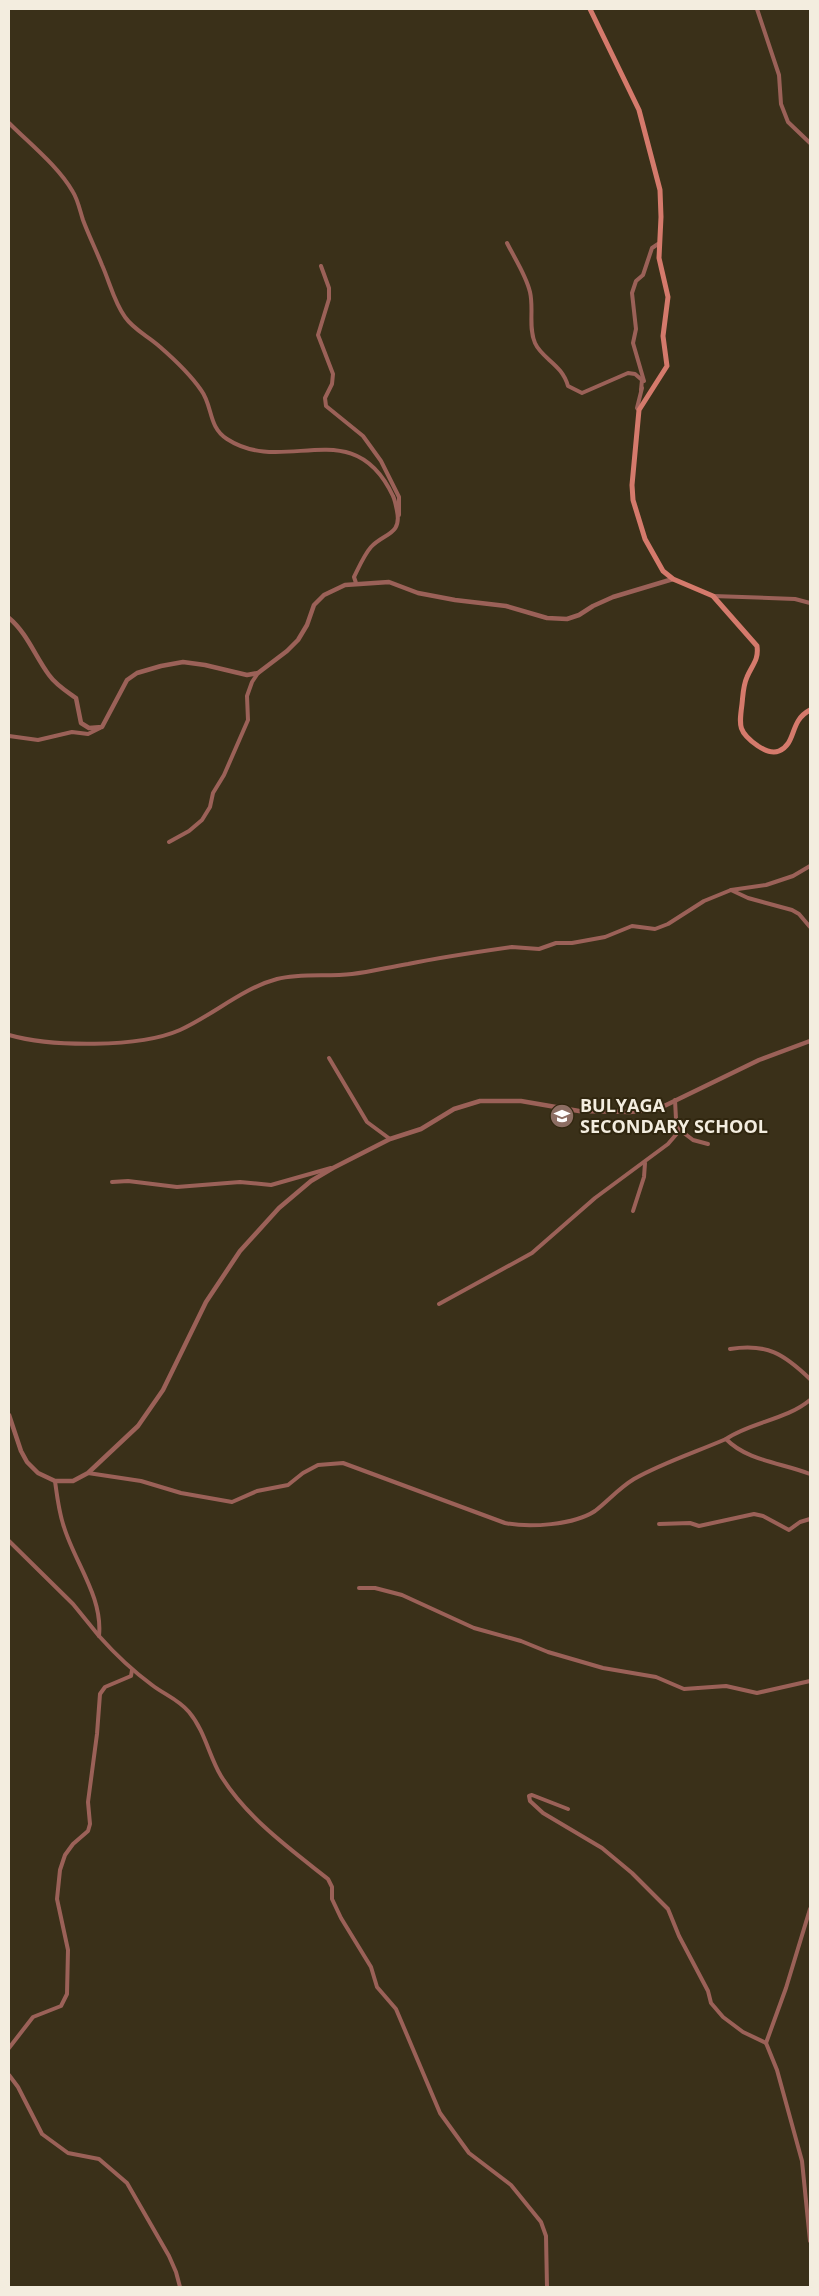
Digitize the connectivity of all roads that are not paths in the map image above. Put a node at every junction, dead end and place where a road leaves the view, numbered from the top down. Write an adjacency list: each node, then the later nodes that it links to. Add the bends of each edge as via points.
1 (590, 9): 6 (main road, via 639,110 660,190)
2 (757, 9): 4 (street, via 778,76 781,104 788,122)
3 (9, 123): 10 (street, via 52,165 74,192 118,306 135,329 158,345 202,391 217,431 243,447 274,453 330,449 365,459 394,497)
4 (810, 143)
5 (507, 243): 8 (street, via 531,294 535,344 559,368 568,386 582,393 628,373 642,380)
6 (658, 244): 8 (street, via 652,248 643,275 636,281 632,293 636,329 633,343 644,382); 9 (main road, via 668,297 663,336 667,366)
7 (321, 266): 10 (street, via 329,288 329,299 318,335 333,374 325,398 326,406 363,436 381,461 399,497)
8 (641, 390): 9 (street)
9 (639, 410): 11 (main road, via 632,485 634,500 645,539 663,571)
10 (398, 517): 12 (street, via 392,533 372,546 366,555 354,577)
11 (673, 580): 12 (street, via 613,597 567,619 547,618 506,606 455,600 389,582); 13 (main road)
12 (356, 583): 16 (street, via 324,595 314,605 298,640)
13 (713, 596): 14 (street, via 795,599); 17 (main road, via 757,646 756,661 743,686 739,723 746,737 767,751 777,752 786,747 797,720)
14 (810, 603)
15 (9, 618): 18 (street, via 24,634 50,676 76,698 81,723 89,728)
16 (258, 673): 18 (street, via 246,675 183,662 137,673 128,680); 20 (street, via 247,696 248,720 210,807 202,820)
17 (810, 710)
18 (102, 727): 19 (street, via 88,734 72,732 38,740)
19 (9, 736)
20 (169, 842)
21 (810, 866): 22 (street, via 794,876 766,885)
22 (731, 890): 23 (street, via 792,910); 24 (street, via 655,928 632,926 605,937 556,943 539,949 512,947 391,969 279,979 262,984 223,1008 160,1037 109,1043 30,1040)
23 (810, 927)
24 (9, 1035)
25 (810, 1041): 27 (street, via 759,1060)
26 (329, 1058): 29 (street, via 367,1122)
27 (675, 1100): 28 (street); 29 (street, via 658,1109 630,1112 579,1111 521,1101 480,1101 454,1109 421,1129)
28 (680, 1130): 30 (street, via 693,1140); 31 (street)
29 (390, 1139): 32 (street)
30 (708, 1144)
31 (646, 1163): 34 (street); 35 (street, via 589,1204 532,1253)
32 (333, 1168): 33 (street, via 272,1185 240,1182 177,1187 128,1180); 41 (street, via 311,1181 279,1208 240,1251 206,1302 163,1390 143,1418)
33 (112, 1182)
34 (633, 1211)
35 (438, 1304)
36 (730, 1349): 37 (street, via 752,1347 776,1352)
37 (810, 1379)
38 (810, 1400): 40 (street, via 772,1419 739,1430)
39 (9, 1415): 43 (street, via 27,1462 38,1473)
40 (726, 1439): 41 (street, via 634,1479 580,1519 517,1526 343,1463 318,1465 288,1485 257,1491 232,1502 181,1493 141,1481); 42 (street, via 734,1448 747,1454)
41 (88, 1473): 43 (street, via 73,1481)
42 (810, 1474)
43 (55, 1481): 48 (street, via 63,1526 101,1619)
44 (810, 1520): 45 (street, via 789,1530 754,1514 699,1526 690,1523)
45 (659, 1524)
46 (9, 1541): 48 (street, via 73,1604)
47 (359, 1588): 50 (street, via 375,1588 402,1596 474,1628 603,1668 656,1678 684,1689 726,1686 757,1693)
48 (99, 1636): 49 (street)
49 (132, 1670): 54 (street, via 131,1676 105,1687 100,1694 88,1802 90,1824 88,1831 65,1855 60,1870 57,1899 68,1950 67,1994 61,2006 33,2017); 58 (street, via 180,1701 209,1745 221,1776 238,1799 281,1841 328,1879 332,1900 370,1967 377,1987 396,2009 440,2113 469,2153 511,2186 541,2222 546,2236)
50 (810, 1681)
51 (568, 1809): 53 (street, via 529,1796 543,1813 602,1848 668,1910 711,2003 743,2032)
52 (810, 1909): 53 (street)
53 (766, 2043): 56 (street, via 777,2070 802,2161)
54 (9, 2048)
55 (9, 2075): 57 (street, via 42,2134 68,2153 99,2159 127,2184 169,2256)
56 (810, 2241)
57 (180, 2287)
58 (547, 2287)

